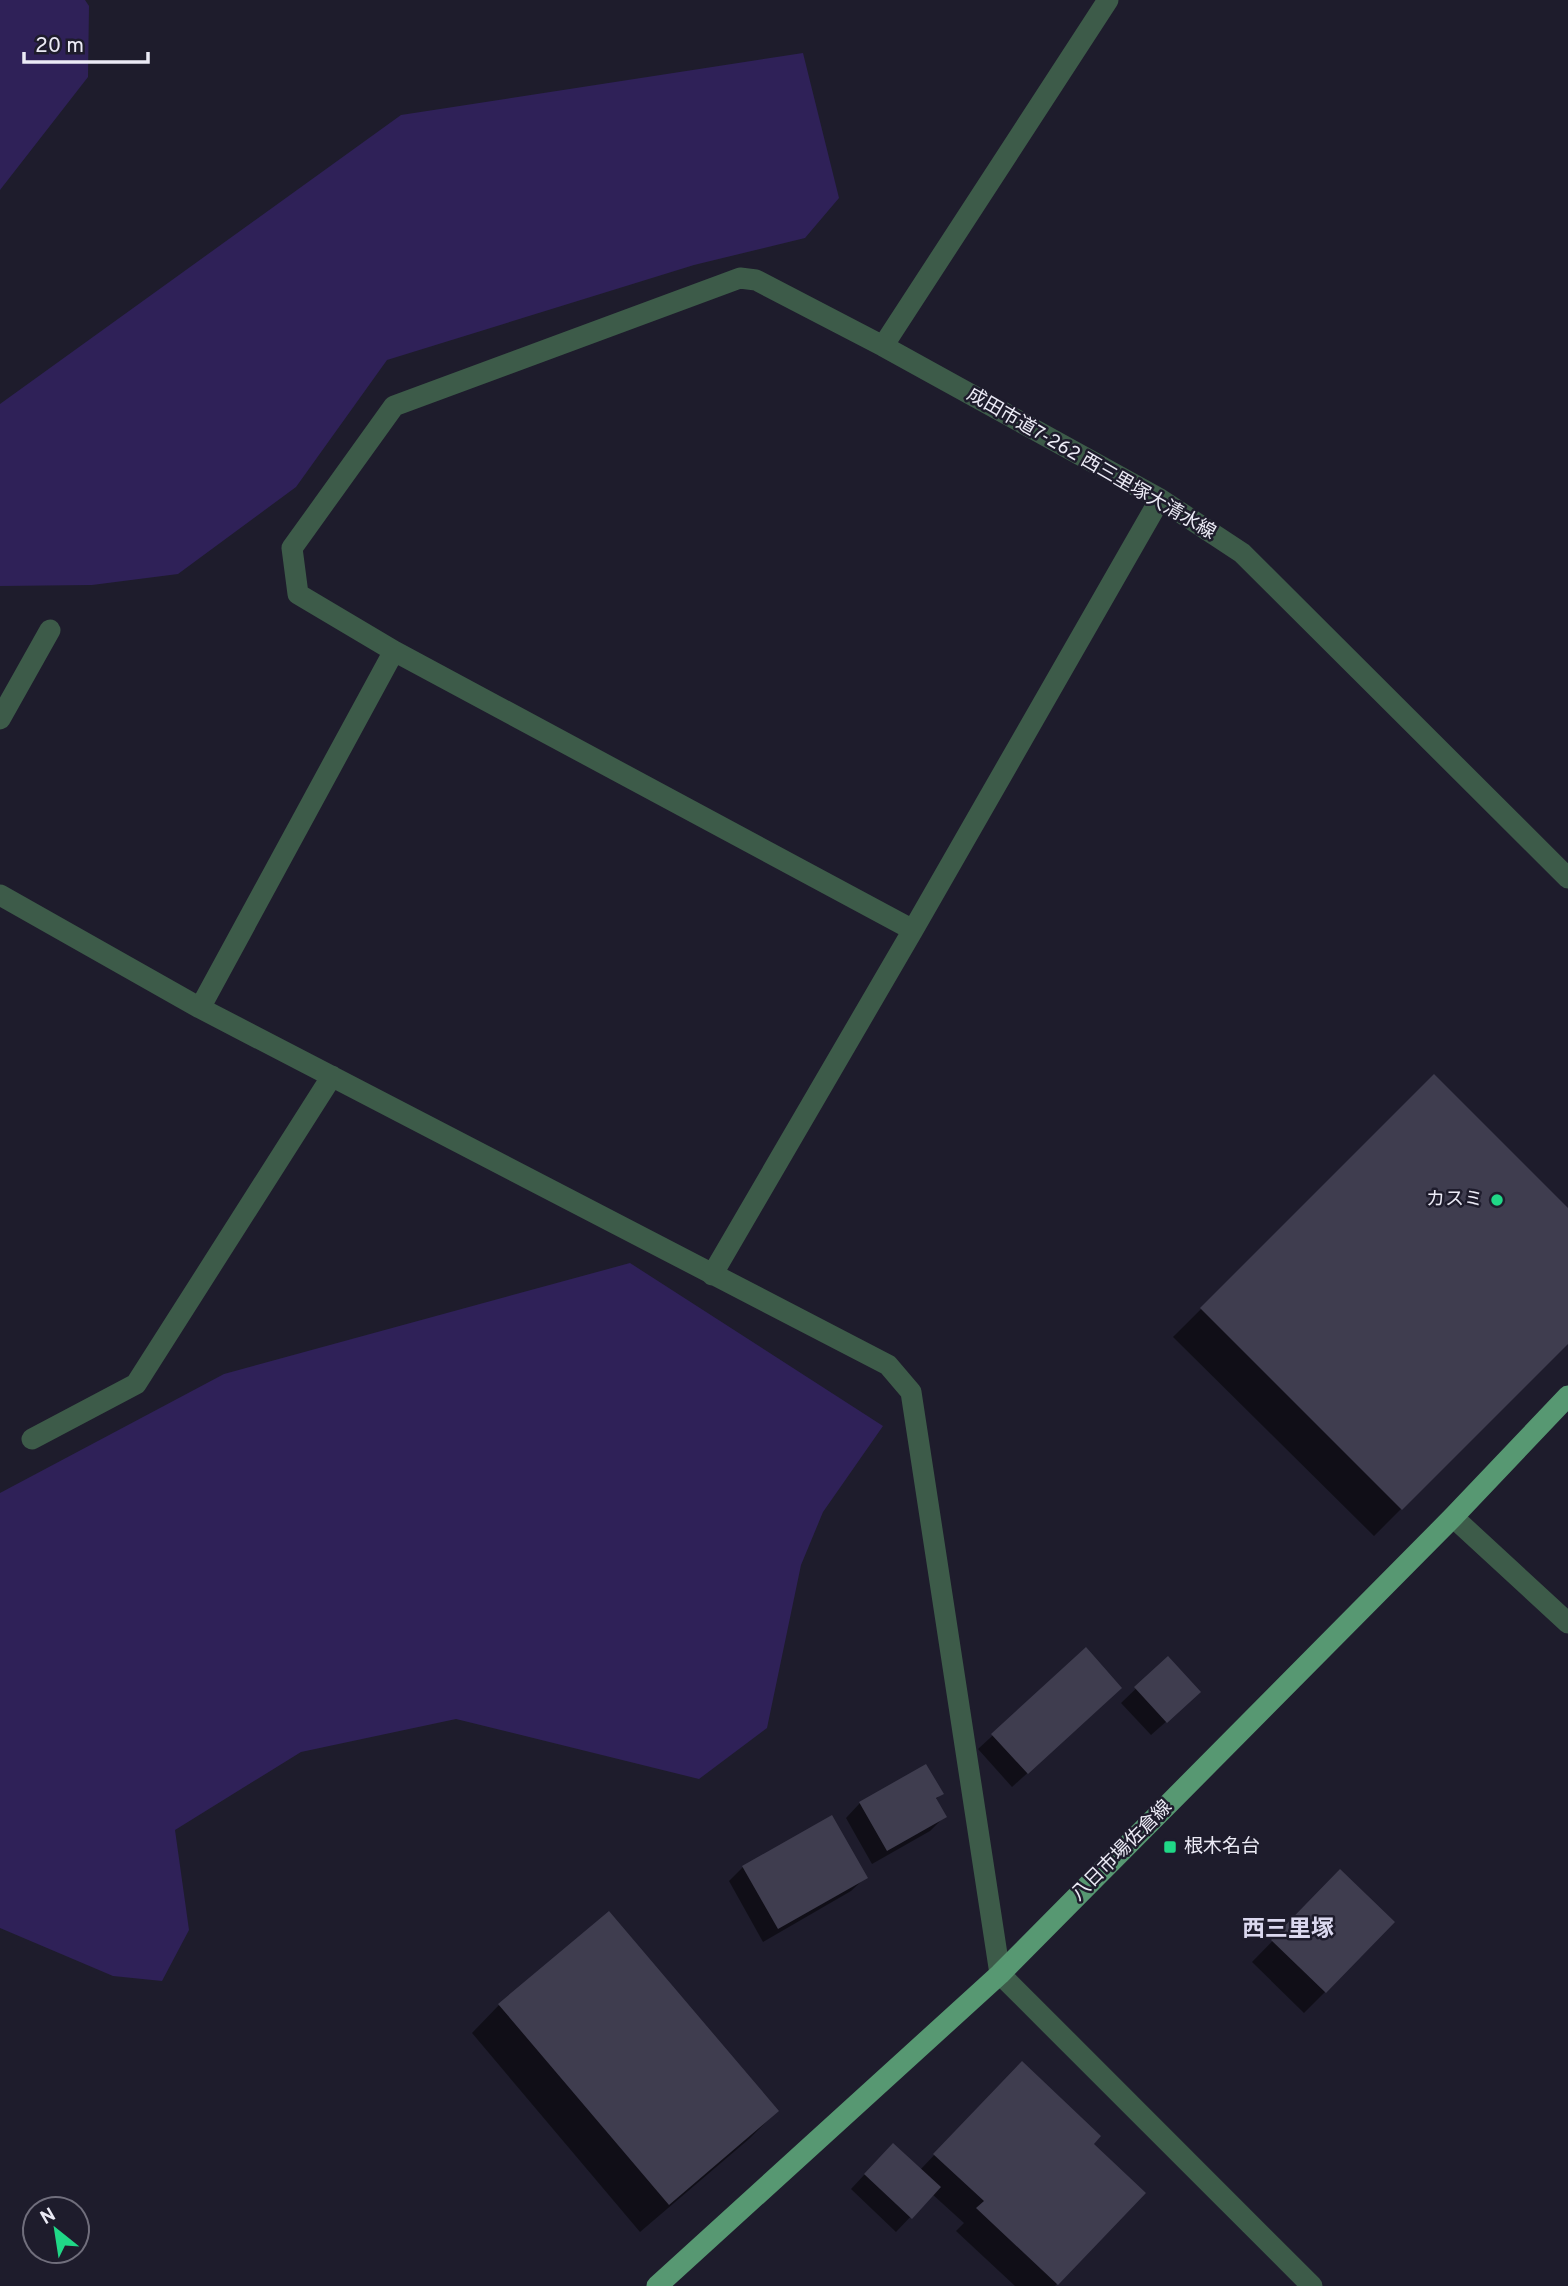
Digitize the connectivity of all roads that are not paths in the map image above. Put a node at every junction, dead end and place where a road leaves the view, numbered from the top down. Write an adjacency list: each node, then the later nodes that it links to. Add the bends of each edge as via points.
1 (1108, 0): 2 (street)
2 (883, 346): 3 (street, 成田市道7-262 西三里塚大清水線); 5 (street, 成田市道7-262 西三里塚大清水線, via 756,280 740,278 394,406 292,548 298,594)
3 (1160, 499): 7 (street, 成田市道7-262 西三里塚大清水線, via 1242,553); 9 (street)
4 (50, 631): 6 (street)
5 (394, 651): 9 (street); 10 (street)
6 (0, 719)
7 (1568, 878)
8 (0, 895): 10 (street)
9 (913, 930): 12 (street)
10 (200, 1008): 11 (street)
11 (332, 1076): 12 (street); 14 (street, via 136,1384)
12 (712, 1275): 17 (street, via 888,1365 911,1392)
13 (1568, 1396): 15 (main road, 八日市場佐倉線)
14 (32, 1439)
15 (1453, 1517): 16 (street); 17 (main road, 八日市場佐倉線)
16 (1568, 1623)
17 (1000, 1974): 18 (main road, 八日市場佐倉線); 19 (street)
18 (657, 2286)
19 (1312, 2286)

